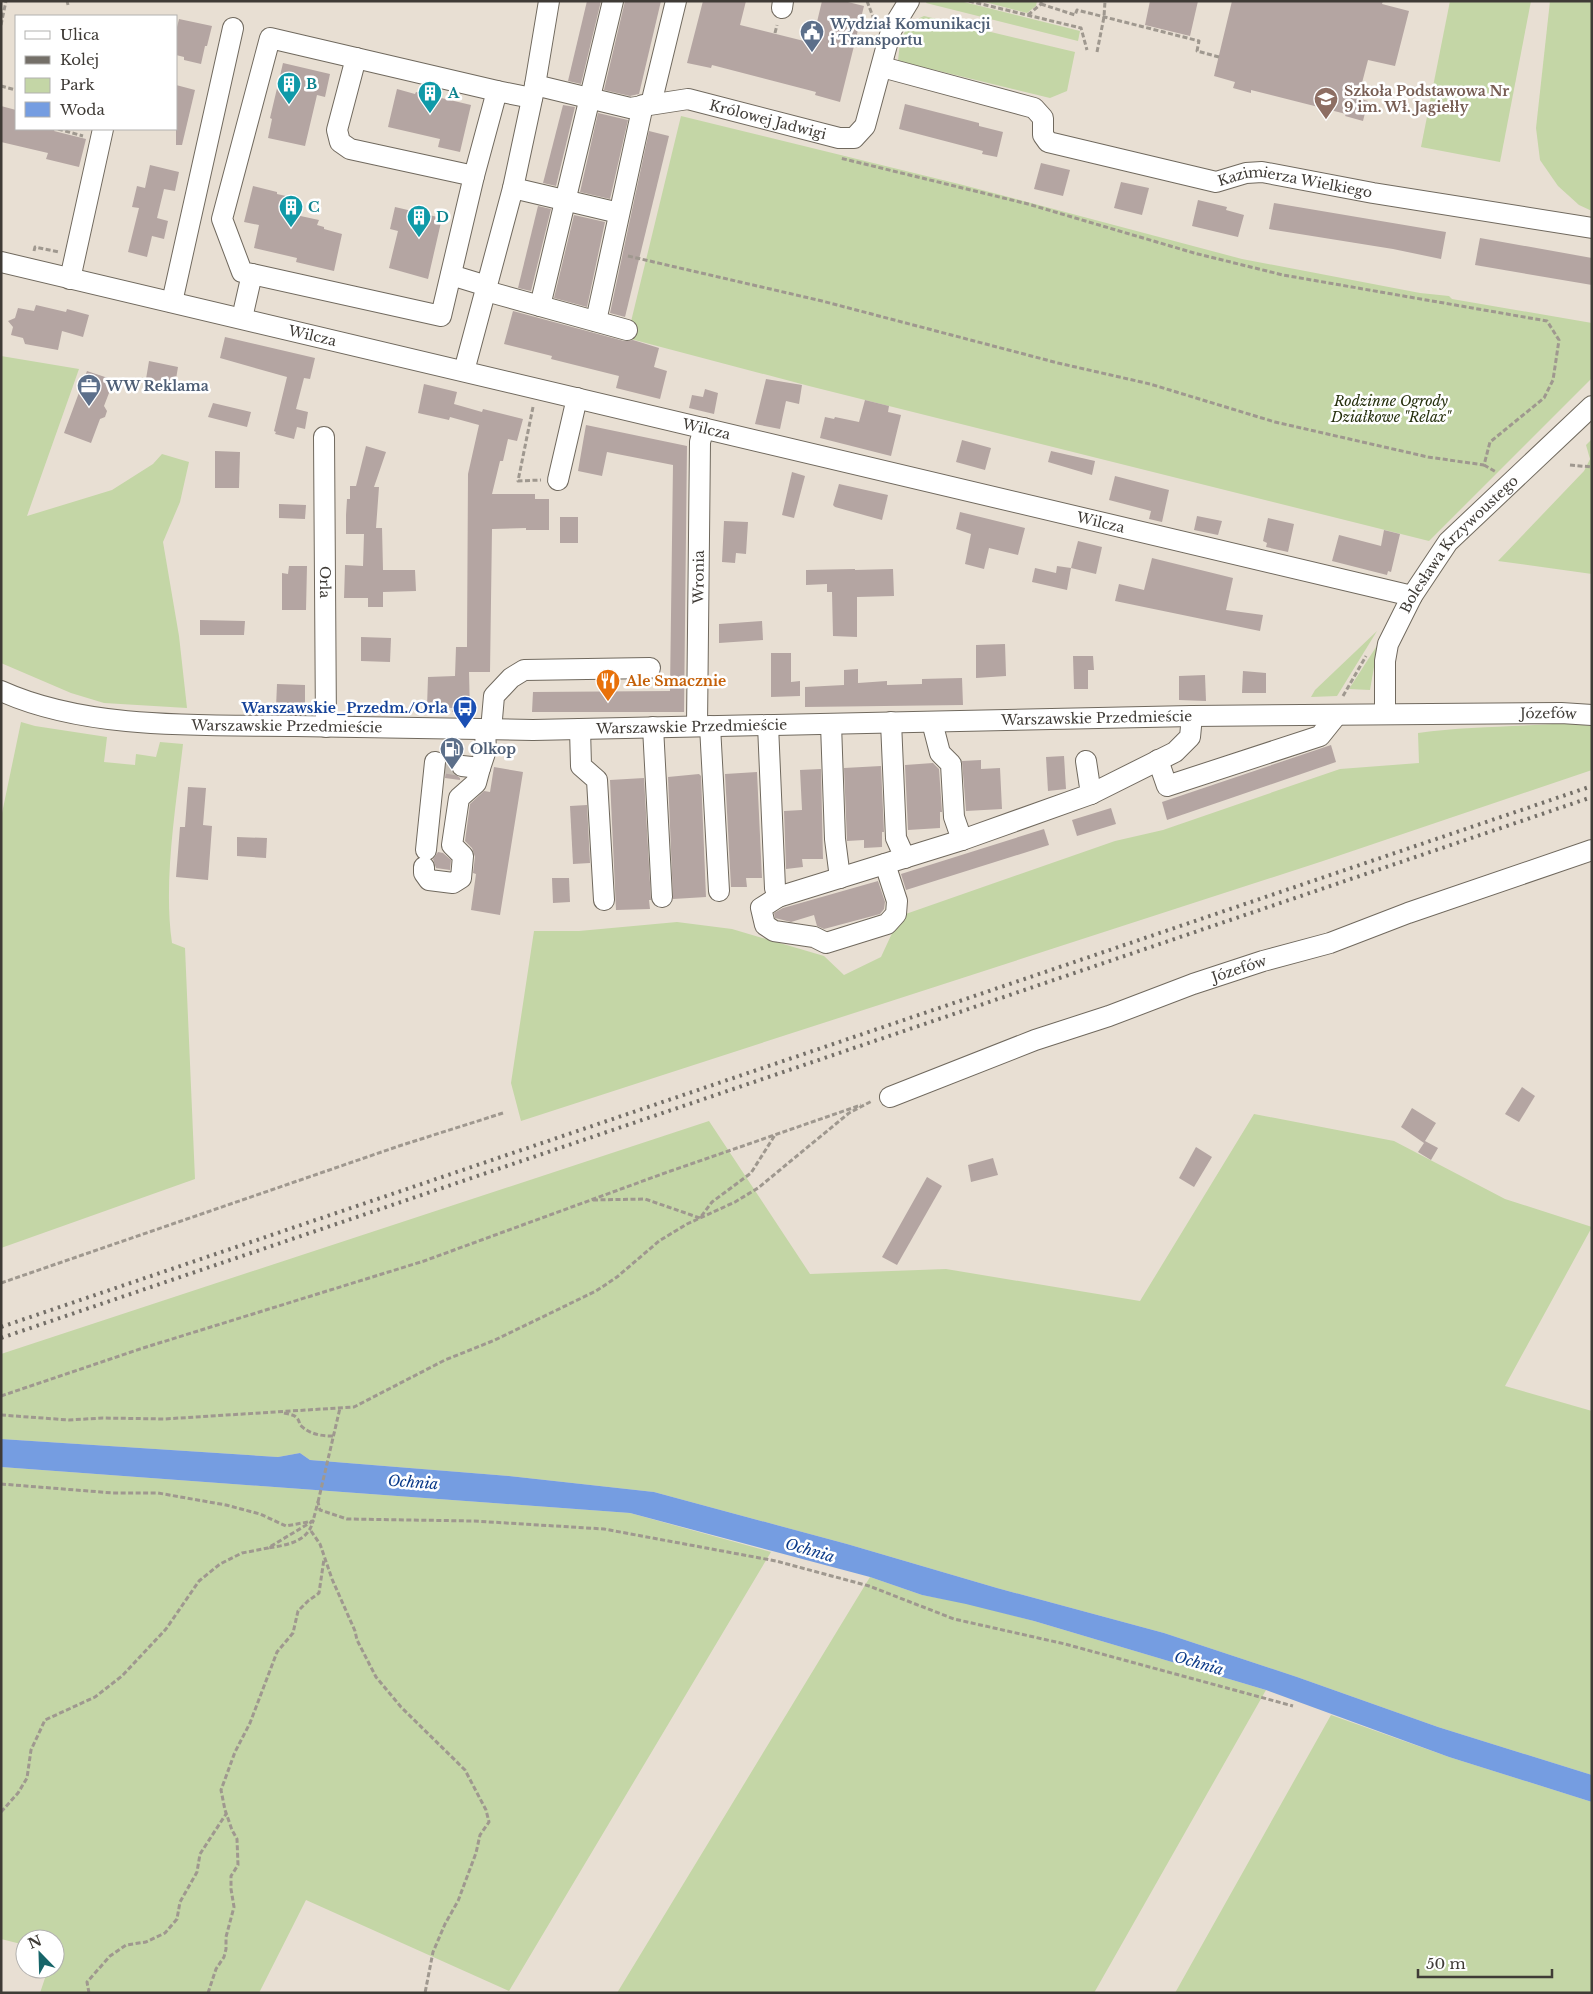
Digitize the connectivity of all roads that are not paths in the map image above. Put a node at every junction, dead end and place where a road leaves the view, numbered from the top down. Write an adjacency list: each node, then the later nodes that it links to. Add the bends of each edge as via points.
1 (549, 1): 9 (street)
2 (613, 1): 10 (street)
3 (676, 1): 11 (street)
4 (908, 1): 7 (street, Królowej Jadwigi, via 892,29)
5 (233, 28): 23 (street)
6 (356, 58): 8 (street, Królowej Jadwigi); 13 (street, via 337,130 340,142 350,149); 20 (street, Królowej Jadwigi, via 270,38 222,219 242,272)
7 (882, 67): 11 (street, Królowej Jadwigi, via 866,126 854,138 839,138 688,99); 17 (street, Kazimierza Wielkiego, via 1034,108 1043,118 1043,135 1048,142 1216,182 1262,172)
8 (497, 91): 9 (street, Królowej Jadwigi); 13 (street)
9 (534, 92): 10 (street, Królowej Jadwigi); 14 (street)
10 (590, 98): 11 (street, Królowej Jadwigi, via 630,108); 15 (street)
11 (647, 105): 16 (street)
12 (103, 130): 19 (street)
13 (474, 176): 21 (street)
14 (513, 188): 15 (street); 22 (street)
15 (566, 200): 16 (street); 24 (street)
16 (619, 213): 26 (street)
17 (1592, 228)
18 (1, 262): 19 (street, Wilcza)
19 (71, 273): 23 (street, Wilcza)
20 (252, 274): 21 (street, via 441,316); 25 (street)
21 (451, 275): 22 (street)
22 (486, 288): 24 (street); 28 (street)
23 (172, 302): 25 (street, Wilcza)
24 (540, 306): 26 (street)
25 (242, 318): 28 (street, Wilcza)
26 (596, 321): 27 (street)
27 (627, 330)
28 (464, 371): 29 (street, Wilcza)
29 (577, 398): 31 (street, Wilcza); 33 (street)
30 (1592, 406): 34 (street, Bolesława Krzywoustego, via 1448,542)
31 (704, 428): 34 (street, Wilcza); 45 (street, Wronia, via 700,442)
32 (324, 437): 46 (street, Orla)
33 (558, 480)
34 (1412, 596): 37 (street, Bolesława Krzywoustego, via 1388,644 1384,661)
35 (650, 668): 50 (street, via 524,670 494,696)
36 (1, 691): 46 (street, Warszawskie Przedmieście, via 52,709 154,723)
37 (1385, 714): 38 (street, Józefów); 40 (street, Warszawskie Przedmieście)
38 (1592, 715)
39 (1192, 716): 40 (street, Warszawskie Przedmieście); 42 (street, Warszawskie Przedmieście); 51 (street, via 1190,737 1175,752)
40 (1336, 716): 51 (street, via 1320,736 1167,786)
41 (891, 722): 42 (street, Warszawskie Przedmieście); 43 (street, Warszawskie Przedmieście); 57 (street, via 896,838)
42 (932, 722): 55 (street, via 940,753 951,764 954,817)
43 (831, 724): 44 (street, Warszawskie Przedmieście); 59 (street, via 835,839)
44 (768, 725): 45 (street, Warszawskie Przedmieście); 61 (street)
45 (704, 726): 47 (street, Warszawskie Przedmieście); 60 (street, Wronia)
46 (326, 727): 48 (street, Warszawskie Przedmieście)
47 (653, 727): 49 (street, Warszawskie Przedmieście); 62 (street)
48 (436, 729): 50 (street, Warszawskie Przedmieście); 53 (street)
49 (580, 729): 50 (street, Warszawskie Przedmieście); 63 (street, via 581,766 597,780)
50 (488, 730): 53 (street, via 486,750)
51 (1158, 760): 54 (street)
52 (1086, 761): 54 (street)
53 (455, 765): 53 (street, via 476,783 459,798 452,845 463,856 461,878 454,883 429,880 424,874 425,859)
54 (1091, 794): 55 (street)
55 (962, 840): 57 (street)
56 (1592, 850): 64 (street, Józefów, via 1330,943 1193,984 1035,1040)
57 (905, 858): 58 (street)
58 (884, 864): 59 (street); 61 (street, via 897,901 896,914 887,924 844,938 826,943 774,931 765,925 761,908)
59 (840, 878): 61 (street)
60 (719, 892)
61 (778, 897)
62 (662, 898)
63 (604, 900)
64 (890, 1097)

